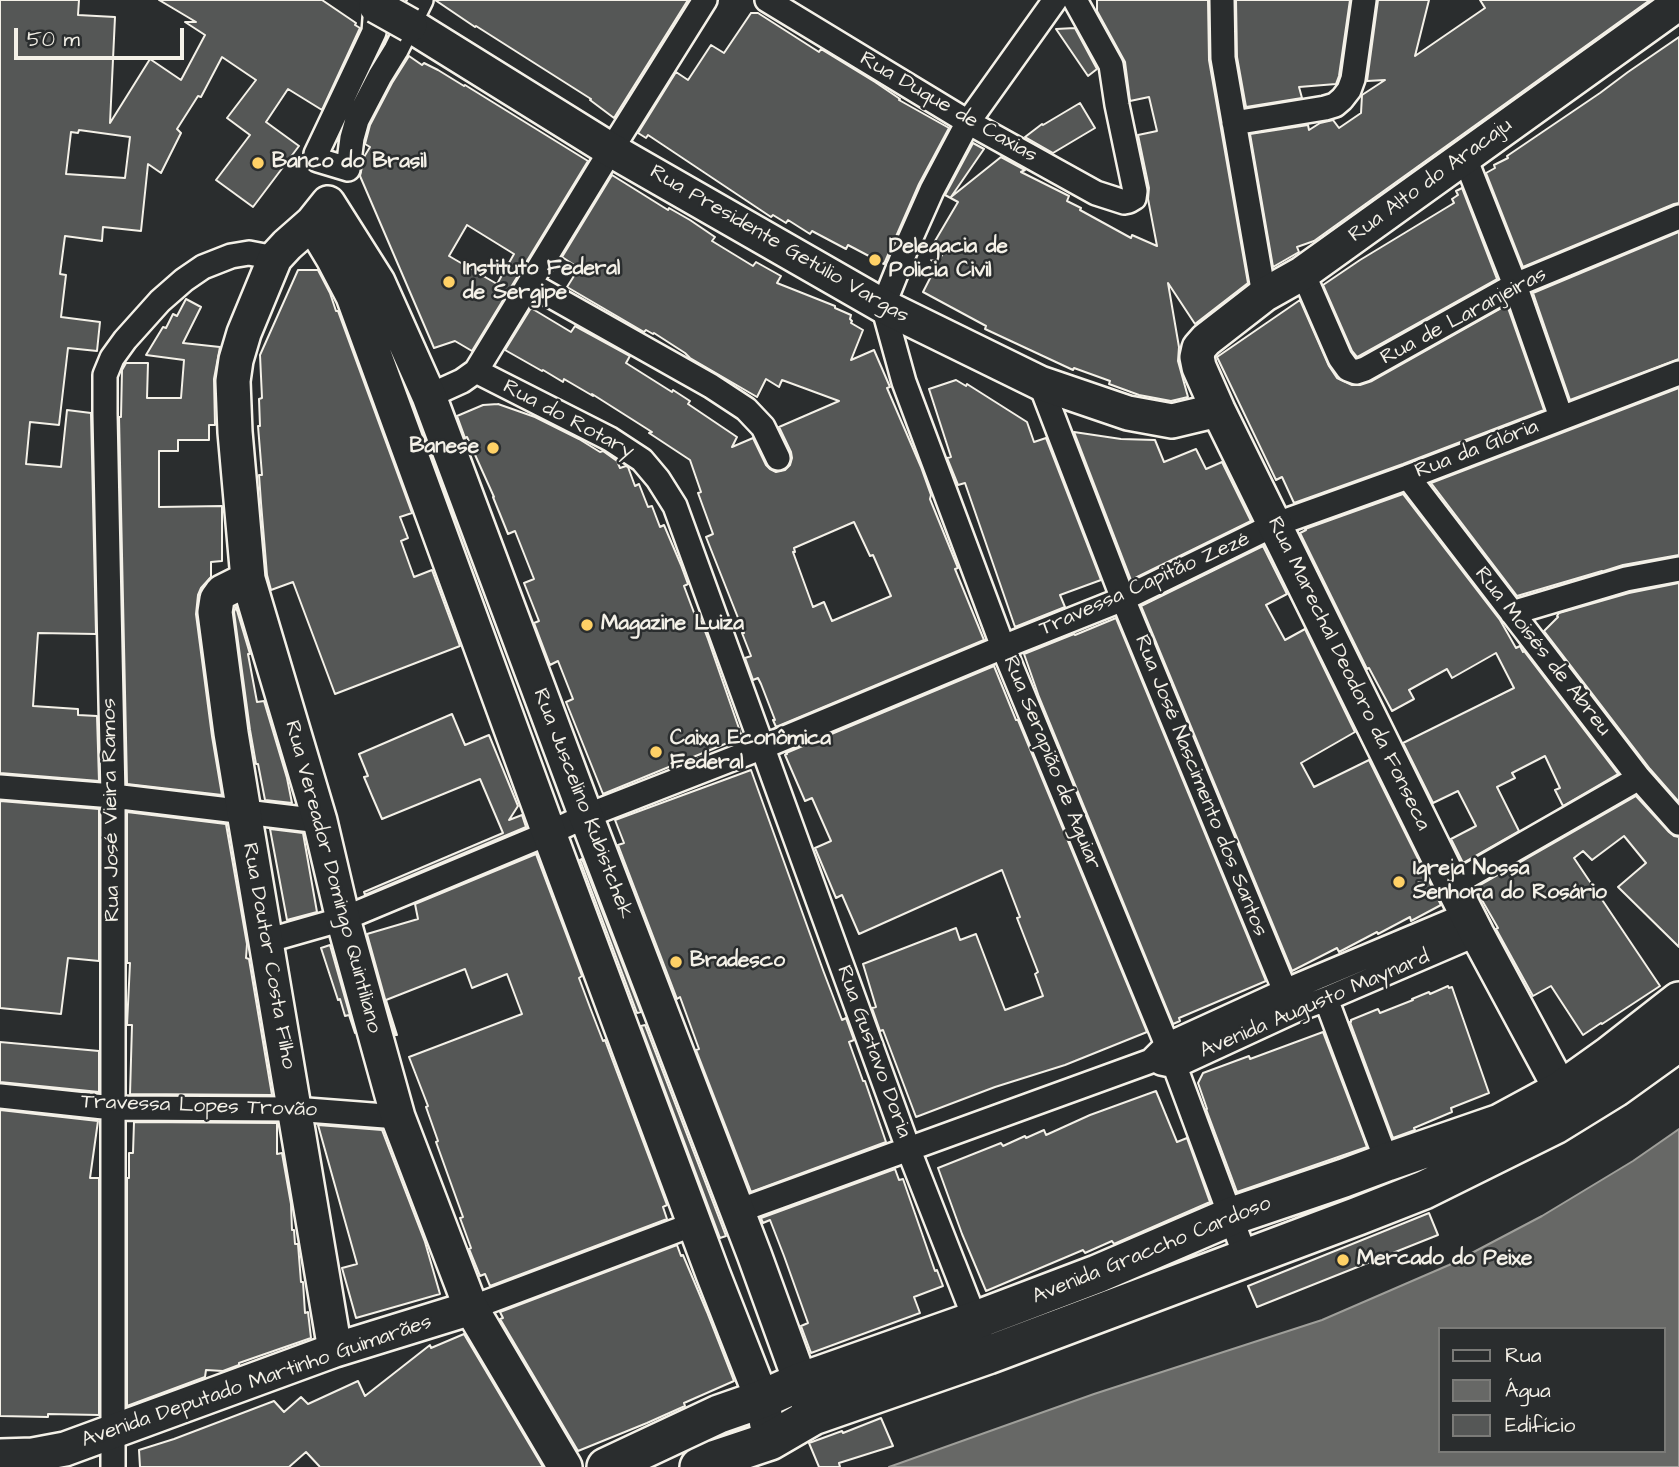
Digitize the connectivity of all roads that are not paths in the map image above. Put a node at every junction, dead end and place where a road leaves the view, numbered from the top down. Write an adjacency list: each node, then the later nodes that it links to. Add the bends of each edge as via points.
1 (705, 0): 11 (street)
2 (767, 0): 9 (street, Rua Duque de Caxias)
3 (1055, 0): 9 (street)
4 (1075, 0): 9 (street, Rua Duque de Caxias, via 1111,65 1133,198 1124,202 1096,193)
5 (1222, 0): 10 (street, via 1223,58)
6 (1364, 0): 10 (street, via 1353,79 1342,99 1325,108)
7 (1679, 3): 12 (street, Rua Alto do Aracaju)
8 (394, 6): 11 (street, Rua Presidente Getúlio Vargas); 13 (street, via 397,50 357,120 348,169); 13 (street, via 374,32 316,154 318,160)
9 (968, 122): 22 (street, via 932,190)
10 (1234, 123): 21 (street)
11 (611, 150): 18 (street); 22 (street, Rua Presidente Getúlio Vargas)
12 (1465, 158): 17 (street, Rua Alto do Aracaju); 19 (street)
13 (337, 165): 14 (street)
14 (320, 213): 16 (street); 20 (street, Rua Juscelino Kubistchek)
15 (1679, 217): 19 (street, Rua de Laranjeiras)
16 (275, 258): 34 (street, Rua Vereador Domingo Quintiliano, via 244,333 233,381); 41 (street, Rua José Vieira Ramos, via 249,253 203,267 160,302 108,365 105,414)
17 (1303, 273): 19 (street, Rua de Laranjeiras, via 1340,358 1356,372); 21 (street, Rua Alto do Aracaju)
18 (530, 284): 24 (street); 30 (street, via 746,409 762,427)
19 (1515, 285): 29 (street)
20 (366, 289): 27 (street, Rua Juscelino Kubistchek); 46 (street, Rua Juscelino Kubistchek)
21 (1264, 295): 23 (street, Rua Alto do Aracaju, via 1206,340 1199,348)
22 (883, 306): 26 (street, Rua Presidente Getúlio Vargas); 37 (street, Rua Serapião de Aguiar, via 904,382)
23 (1199, 367): 28 (street, Rua Marechal Deodoro da Fonseca)
24 (477, 371): 27 (street); 38 (street, Rua do Rotary, via 610,439 642,460 657,479 676,506)
25 (1679, 373): 29 (street, Rua da Glória)
26 (1040, 383): 28 (street, Rua Presidente Getúlio Vargas, via 1128,413 1172,421); 35 (street, Rua José Nascimento dos Santos)
27 (429, 396): 43 (street, Rua Juscelino Kubistchek)
28 (1218, 410): 32 (street, Rua Marechal Deodoro da Fonseca)
29 (1561, 417): 31 (street, Rua da Glória)
30 (778, 458)
31 (1408, 477): 32 (street, Rua da Glória); 36 (street, Rua Moisés de Abreu)
32 (1274, 525): 35 (street, Travessa Capitão Zezé); 47 (street, Rua Marechal Deodoro da Fonseca)
33 (1679, 569): 36 (street, via 1626,579)
34 (248, 579): 42 (street, Rua Doutor Costa Filho, via 222,592 215,612); 44 (street, Rua Vereador Domingo Quintiliano)
35 (1123, 599): 37 (street, Travessa Capitão Zezé); 50 (street, Rua José Nascimento dos Santos)
36 (1512, 613): 39 (street, Rua Moisés de Abreu)
37 (1003, 647): 38 (street, Travessa Capitão Zezé); 54 (street, Rua Serapião de Aguiar)
38 (763, 747): 43 (street, Travessa Capitão Zezé); 60 (street, Rua Gustavo Doria)
39 (1639, 778): 45 (street, Rua Moisés de Abreu); 47 (street)
40 (0, 787): 41 (street)
41 (113, 796): 42 (street); 57 (street, Rua José Vieira Ramos)
42 (244, 812): 44 (street); 49 (street, Rua Doutor Costa Filho)
43 (586, 816): 46 (street, Travessa Capitão Zezé); 63 (street, Rua Juscelino Kubistchek)
44 (320, 821): 48 (street, Rua Vereador Domingo Quintiliano)
45 (1679, 823)
46 (548, 833): 48 (street); 66 (street, Rua Juscelino Kubistchek)
47 (1466, 911): 50 (street, Avenida Augusto Maynard); 51 (street, Avenida Augusto Maynard); 55 (street, Rua Marechal Deodoro da Fonseca)
48 (343, 919): 49 (street); 59 (street, Rua Vereador Domingo Quintiliano)
49 (266, 941): 58 (street, Rua Doutor Costa Filho)
50 (1285, 991): 54 (street, Avenida Augusto Maynard)
51 (1326, 999): 54 (street, Avenida Augusto Maynard); 61 (street)
52 (1679, 1001): 55 (main road, Avenida Graccho Cardoso)
53 (1679, 1042): 65 (main road, Avenida Graccho Cardoso, via 1555,1125 1423,1190)
54 (1164, 1057): 60 (street, Avenida Augusto Maynard); 64 (street, Rua Serapião de Aguiar)
55 (1561, 1090): 61 (main road, Avenida Graccho Cardoso, via 1500,1123)
56 (0, 1096): 57 (street, Travessa Lopes Trovão)
57 (113, 1108): 58 (street, Travessa Lopes Trovão); 77 (street, Rua José Vieira Ramos)
58 (294, 1109): 59 (street, Travessa Lopes Trovão); 72 (street, Rua Doutor Costa Filho)
59 (398, 1117): 70 (street, Rua Vereador Domingo Quintiliano)
60 (908, 1148): 63 (street, Avenida Augusto Maynard); 71 (street, Rua Gustavo Doria)
61 (1387, 1162): 62 (main road, Avenida Graccho Cardoso)
62 (1344, 1178): 64 (main road, Avenida Graccho Cardoso); 65 (main road)
63 (738, 1211): 67 (street, Rua Juscelino Kubistchek)
64 (1232, 1216): 68 (street, Rua Serapião de Aguiar); 71 (main road, Avenida Graccho Cardoso)
65 (1358, 1216): 68 (main road, Avenida Graccho Cardoso)
66 (694, 1224): 69 (street, Rua Juscelino Kubistchek); 70 (street)
67 (754, 1254): 69 (street); 74 (street, Rua Juscelino Kubistchek)
68 (1247, 1258): 73 (main road, Avenida Graccho Cardoso)
69 (713, 1274): 75 (street, Rua Juscelino Kubistchek)
70 (471, 1308): 72 (street, Avenida Deputado Martinho Guimarães); 81 (street, Rua Vereador Domingo Quintiliano)
71 (976, 1320): 73 (street, Rua Gustavo Doria); 74 (main road, Avenida Graccho Cardoso)
72 (335, 1350): 77 (street, Avenida Deputado Martinho Guimarães)
73 (988, 1355): 76 (main road, Avenida Graccho Cardoso)
74 (800, 1382): 75 (main road, Avenida Graccho Cardoso); 76 (street, Rua Juscelino Kubistchek)
75 (762, 1399): 78 (street, Rua Juscelino Kubistchek); 82 (main road, Avenida Graccho Cardoso)
76 (813, 1416): 78 (main road, Avenida Graccho Cardoso)
77 (113, 1431): 79 (street, Avenida Deputado Martinho Guimarães, via 65,1449); 80 (street, Rua José Vieira Ramos)
78 (770, 1441): 83 (main road, Avenida Graccho Cardoso)
79 (0, 1456)
80 (113, 1467)
81 (565, 1467)
82 (606, 1467)
83 (699, 1467)

